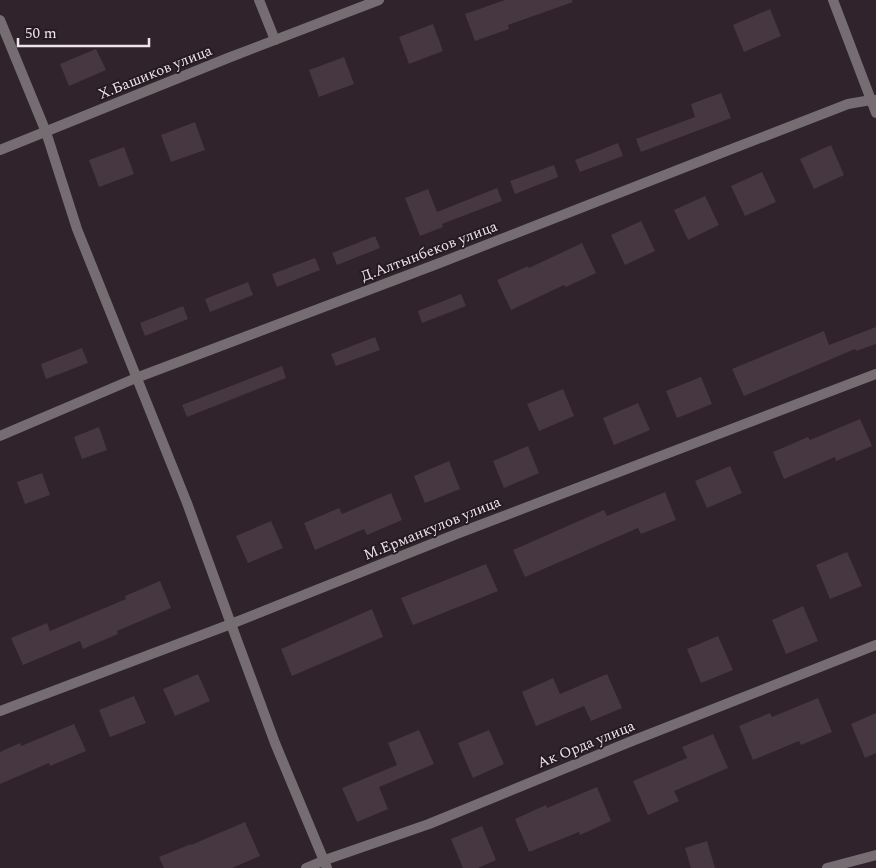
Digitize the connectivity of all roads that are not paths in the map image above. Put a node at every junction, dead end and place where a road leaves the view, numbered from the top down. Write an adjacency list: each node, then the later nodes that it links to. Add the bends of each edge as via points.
1 (259, 0): 5 (street)
2 (379, 0): 5 (street, Х.Башиков улица)
3 (833, 0): 6 (street)
4 (0, 20): 8 (street)
5 (275, 40): 8 (street, Х.Башиков улица)
6 (874, 100): 7 (street); 11 (street, Д.Алтынбеков улица, via 848,104 455,258)
7 (876, 113)
8 (46, 132): 9 (street, Х.Башиков улица); 11 (street, via 77,229)
9 (0, 150)
10 (876, 374): 13 (street, М.Ерманкулов улица, via 469,529)
11 (136, 378): 12 (street, Д.Алтынбеков улица); 13 (street, via 187,503)
12 (0, 436)
13 (231, 624): 15 (street, М.Ерманкулов улица); 17 (street)
14 (876, 645): 17 (street, Ак Орда улица)
15 (0, 712)
16 (876, 855): 19 (street)
17 (326, 864): 18 (street, Ак Орда улица)
18 (306, 868)
19 (827, 868)

